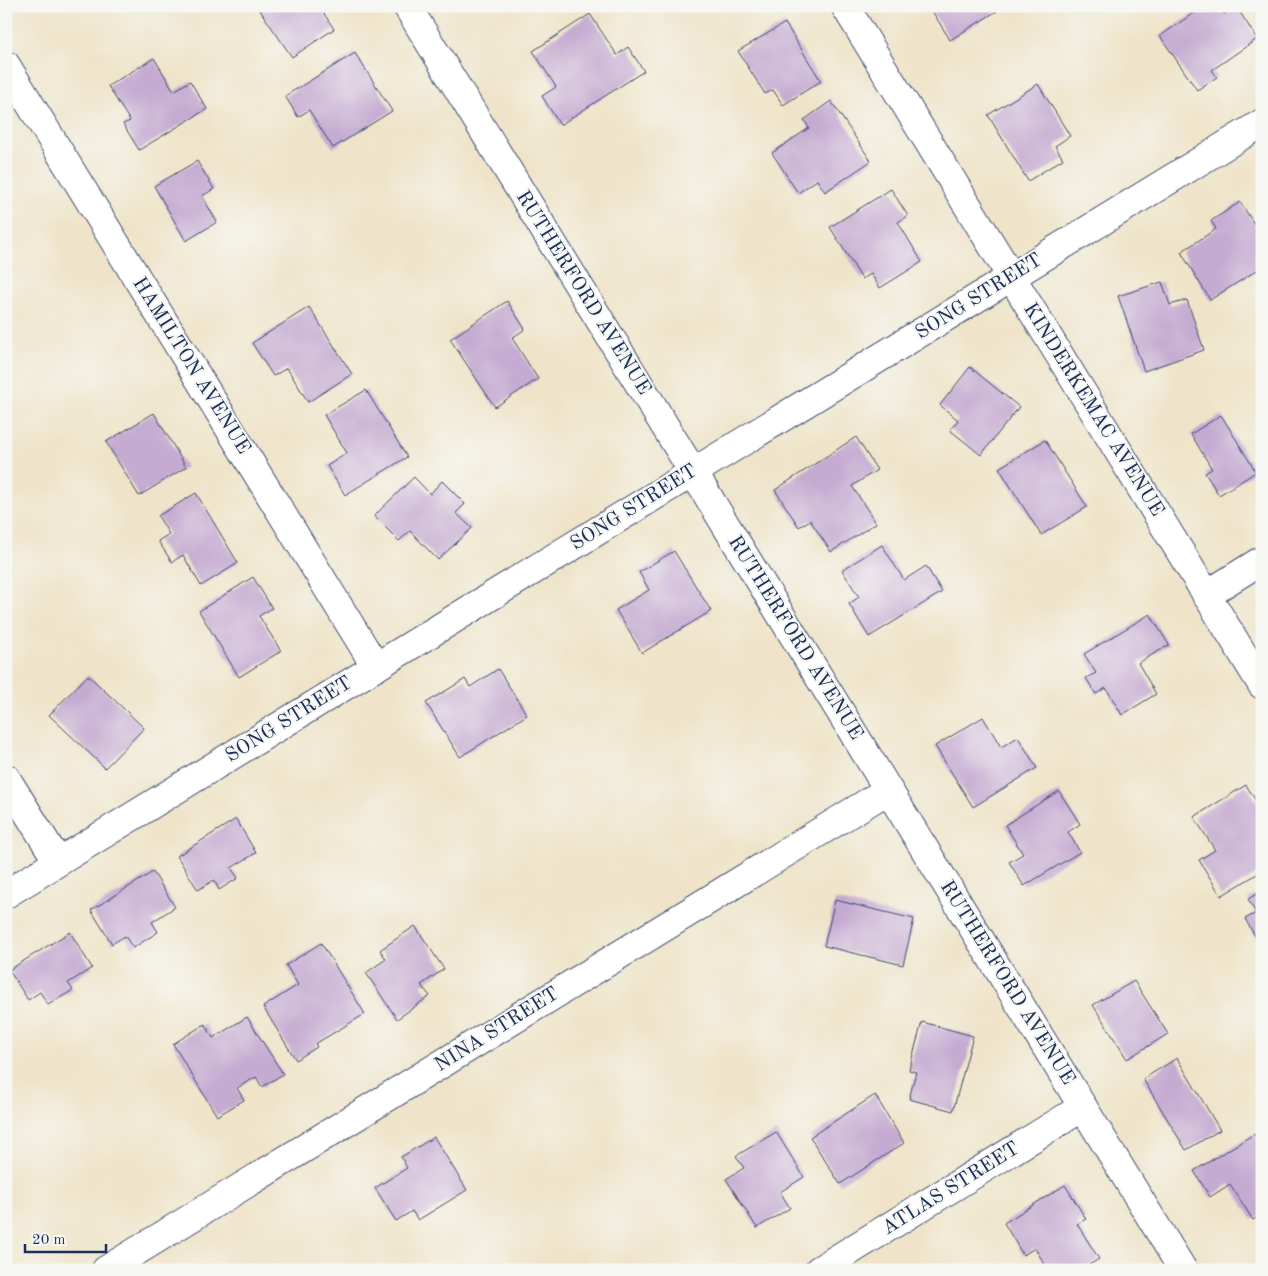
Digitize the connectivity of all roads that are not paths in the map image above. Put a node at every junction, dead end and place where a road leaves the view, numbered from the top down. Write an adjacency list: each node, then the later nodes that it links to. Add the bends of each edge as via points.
1 (407, 6): 6 (street, RUTHERFORD AVENUE)
2 (845, 6): 5 (street, KINDERKEMAC AVENUE)
3 (6, 65): 9 (street, HAMILTON AVENUE)
4 (1262, 123): 5 (street, SONG STREET)
5 (1011, 277): 6 (street, SONG STREET); 8 (street, KINDERKEMAC AVENUE)
6 (693, 472): 9 (street, SONG STREET); 12 (street, RUTHERFORD AVENUE)
7 (1262, 560): 8 (street)
8 (1206, 595): 10 (street, KINDERKEMAC AVENUE)
9 (376, 667): 13 (street, SONG STREET)
10 (1262, 685)
11 (6, 778): 13 (street)
12 (888, 790): 15 (street, RUTHERFORD AVENUE); 16 (street, NINA STREET)
13 (58, 862): 14 (street, SONG STREET)
14 (6, 894)
15 (1083, 1108): 17 (street, ATLAS STREET); 18 (street, RUTHERFORD AVENUE)
16 (106, 1270)
17 (819, 1270)
18 (1183, 1270)

